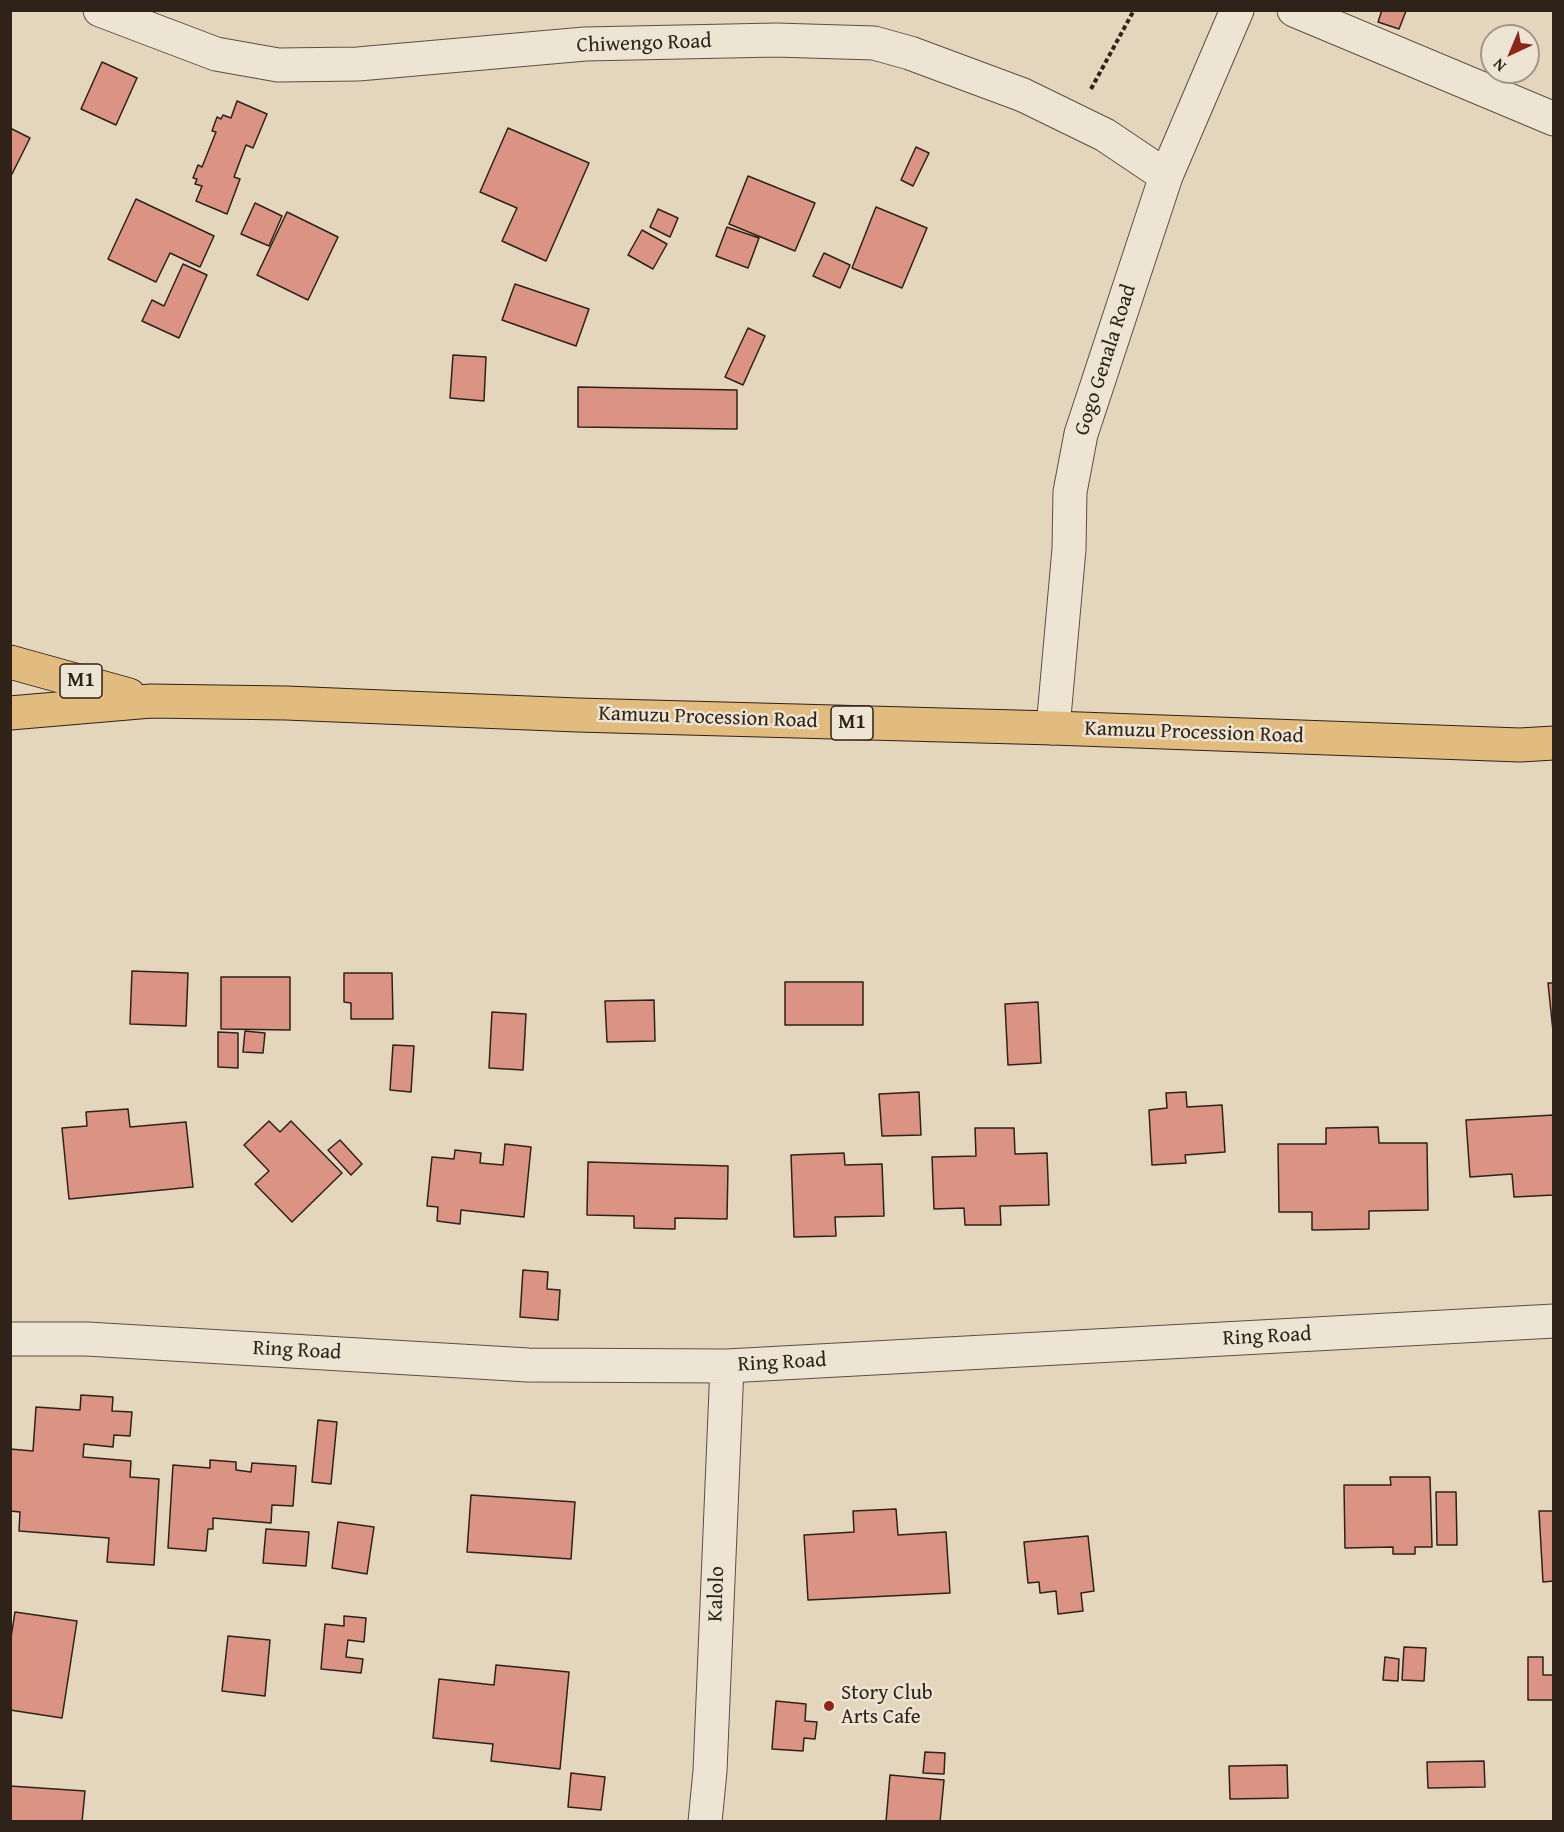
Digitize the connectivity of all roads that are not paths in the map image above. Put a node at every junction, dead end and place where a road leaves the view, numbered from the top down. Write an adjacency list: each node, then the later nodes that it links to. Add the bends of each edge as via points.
1 (100, 10): 5 (street, Chiwengo Road, via 216,54 278,65 357,64 585,44 776,40 874,43 1023,94 1105,135)
2 (1237, 10): 5 (street, Gogo Genala Road)
3 (1294, 10): 4 (street)
4 (1554, 119)
5 (1166, 176): 9 (street, Gogo Genala Road, via 1082,434 1070,492 1069,549)
6 (10, 662): 7 (highway, Kamuzu Procession Road / M1)
7 (151, 701): 8 (highway, Kamuzu Procession Road / M1); 9 (highway, Kamuzu Procession Road / M1)
8 (10, 713)
9 (1053, 728): 10 (highway, Kamuzu Procession Road / M1, via 1520,745)
10 (1554, 743)
11 (1554, 1321): 13 (street, Ring Road)
12 (10, 1338): 13 (street, Ring Road, via 87,1339 528,1365)
13 (727, 1366): 14 (street, Kalolo)
14 (705, 1821)

